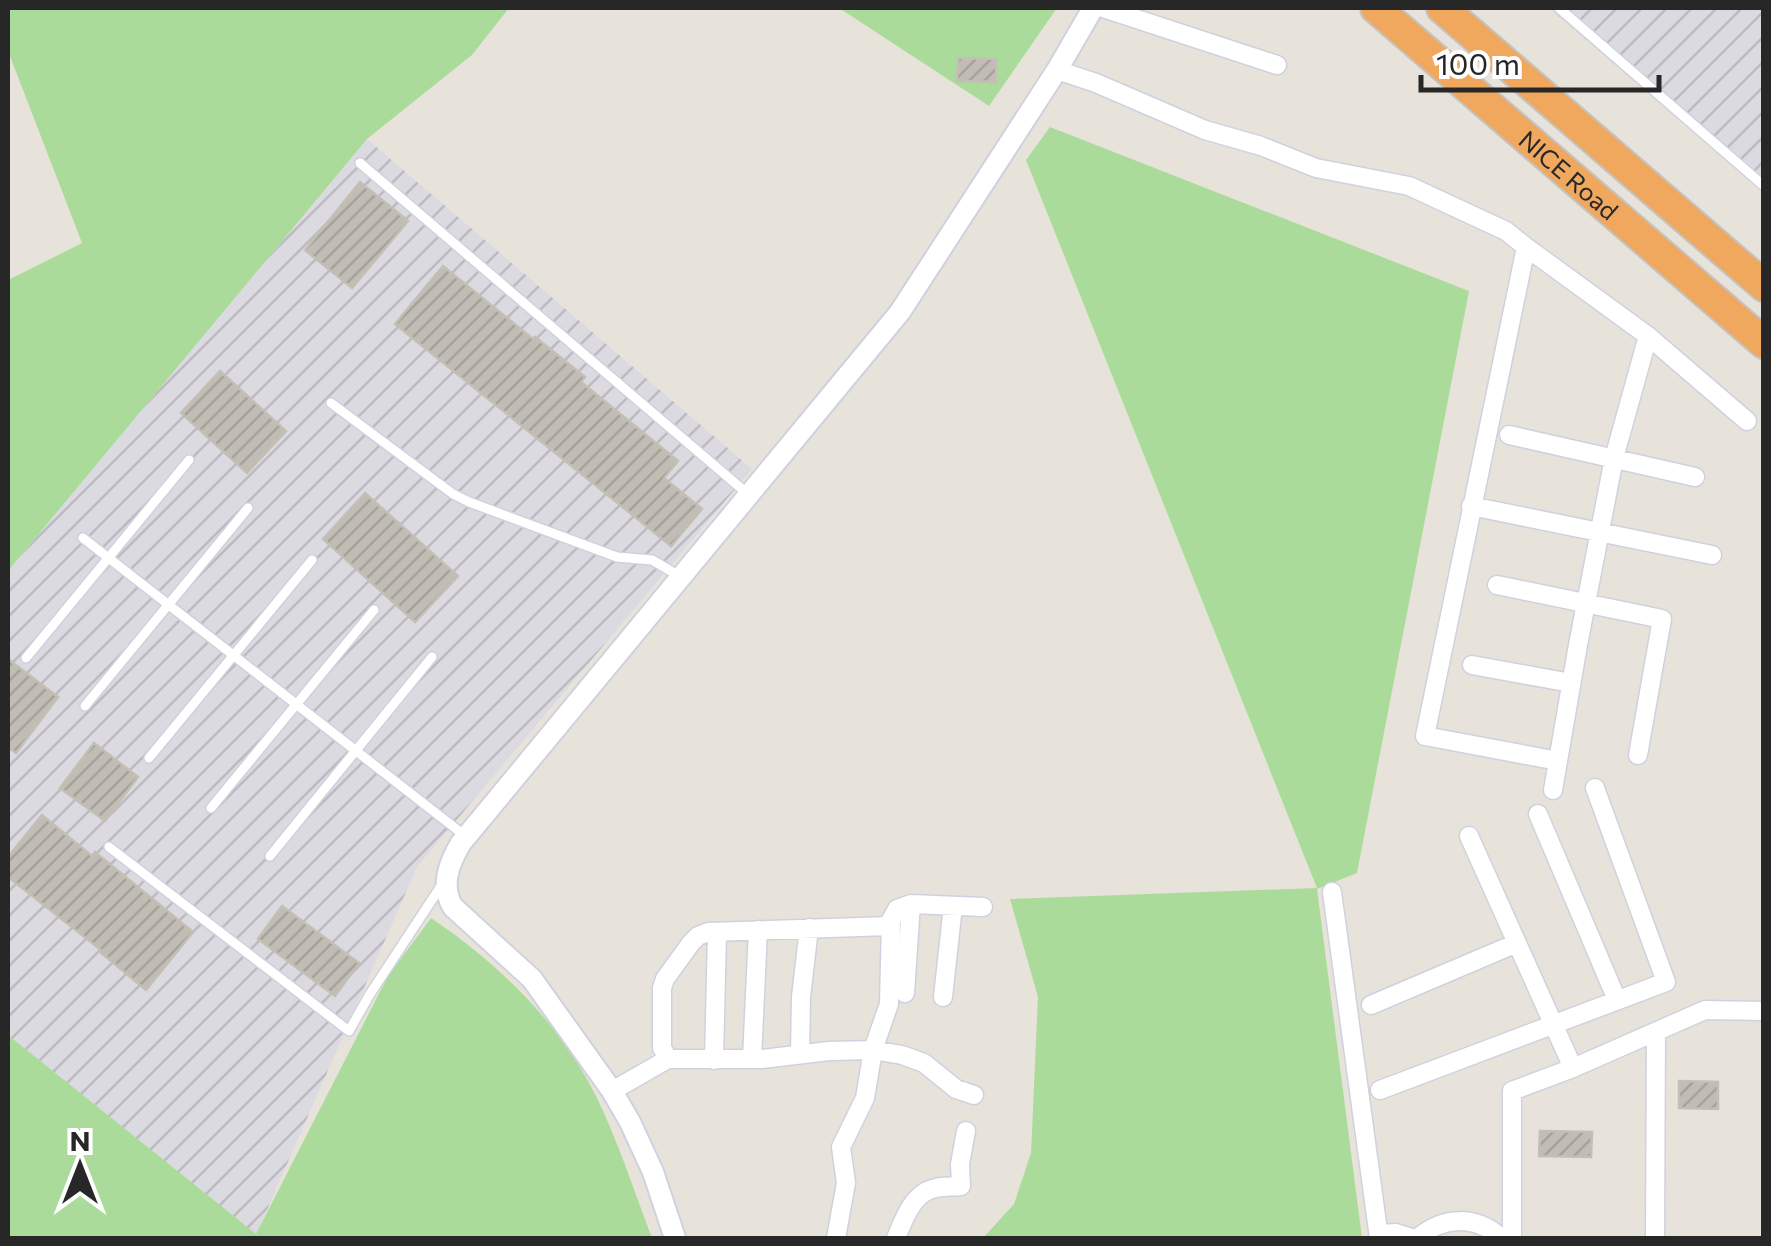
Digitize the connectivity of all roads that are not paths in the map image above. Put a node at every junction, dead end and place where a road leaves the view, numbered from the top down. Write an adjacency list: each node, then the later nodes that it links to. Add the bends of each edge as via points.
1 (1093, 8): 7 (street)
2 (1102, 8): 6 (street)
3 (1376, 8): 13 (highway, NICE Road)
4 (1442, 8): 11 (highway, NICE Road)
5 (1559, 8): 9 (lane)
6 (1277, 65)
7 (1057, 70): 10 (street, via 1316,168 1409,186); 20 (street, via 900,312)
8 (360, 163): 20 (lane)
9 (1764, 186)
10 (1526, 247): 12 (street); 21 (street)
11 (1764, 286)
12 (1648, 336): 15 (street); 17 (street)
13 (1764, 343)
14 (331, 402): 28 (lane, via 469,502 617,557 652,560)
15 (1747, 421)
16 (1510, 435): 17 (street)
17 (1614, 458): 19 (street); 23 (street)
18 (189, 460): 26 (lane)
19 (1695, 477)
20 (749, 495): 28 (street)
21 (1472, 506): 23 (street); 43 (street, via 1425,736)
22 (248, 508): 31 (lane)
23 (1600, 532): 25 (street); 30 (street)
24 (83, 538): 26 (lane)
25 (1712, 555)
26 (109, 558): 31 (lane); 35 (lane)
27 (312, 560): 33 (lane)
28 (682, 577): 49 (street)
29 (1497, 585): 30 (street)
30 (1586, 603): 37 (street); 41 (street, via 1662,618)
31 (169, 604): 33 (lane); 39 (lane)
32 (374, 610): 38 (lane)
33 (234, 655): 38 (lane); 42 (lane)
34 (432, 657): 40 (lane)
35 (26, 658)
36 (1472, 665): 37 (street)
37 (1571, 683): 43 (street)
38 (296, 704): 40 (lane); 46 (lane)
39 (86, 706)
40 (356, 750): 49 (lane); 51 (lane)
41 (1638, 755)
42 (149, 758)
43 (1558, 760): 45 (street)
44 (1595, 788): 64 (street, via 1666,982)
45 (1553, 790)
46 (211, 808)
47 (1538, 814): 64 (street)
48 (1469, 836): 61 (street)
49 (467, 837): 52 (street)
50 (109, 847): 52 (lane, via 349,1031)
51 (270, 856)
52 (448, 876): 76 (street, via 453,907 532,979)
53 (1332, 892): 79 (street)
54 (911, 904): 55 (street); 57 (street, via 897,909); 62 (street)
55 (952, 906): 56 (street); 63 (street)
56 (984, 907)
57 (890, 926): 58 (street); 69 (street, via 890,1004)
58 (809, 928): 59 (street); 70 (street)
59 (758, 930): 60 (street); 73 (street)
60 (718, 932): 71 (street, via 698,936 665,979 662,1048); 72 (street)
61 (1517, 943): 65 (street); 67 (street)
62 (905, 994)
63 (943, 996)
64 (1617, 1000): 67 (street)
65 (1371, 1005)
66 (1764, 1011): 68 (street, via 1705,1010)
67 (1553, 1024): 74 (street); 75 (street)
68 (1656, 1032): 74 (street); 86 (street)
69 (873, 1050): 70 (street); 77 (street, via 924,1062 956,1089); 81 (street, via 864,1098 841,1146 846,1183)
70 (800, 1054): 73 (street)
71 (668, 1059): 72 (street); 76 (street)
72 (714, 1060): 73 (street)
73 (752, 1060)
74 (1573, 1068): 85 (street, via 1512,1090)
75 (1380, 1090)
76 (612, 1091): 80 (street, via 654,1172)
77 (974, 1094)
78 (966, 1131): 82 (street, via 961,1186 924,1192)
79 (1379, 1236): 83 (street)
80 (675, 1238)
81 (836, 1238)
82 (896, 1238)
83 (1415, 1238): 84 (street, via 1464,1220)
84 (1501, 1238)
85 (1512, 1238)
86 (1655, 1238)

